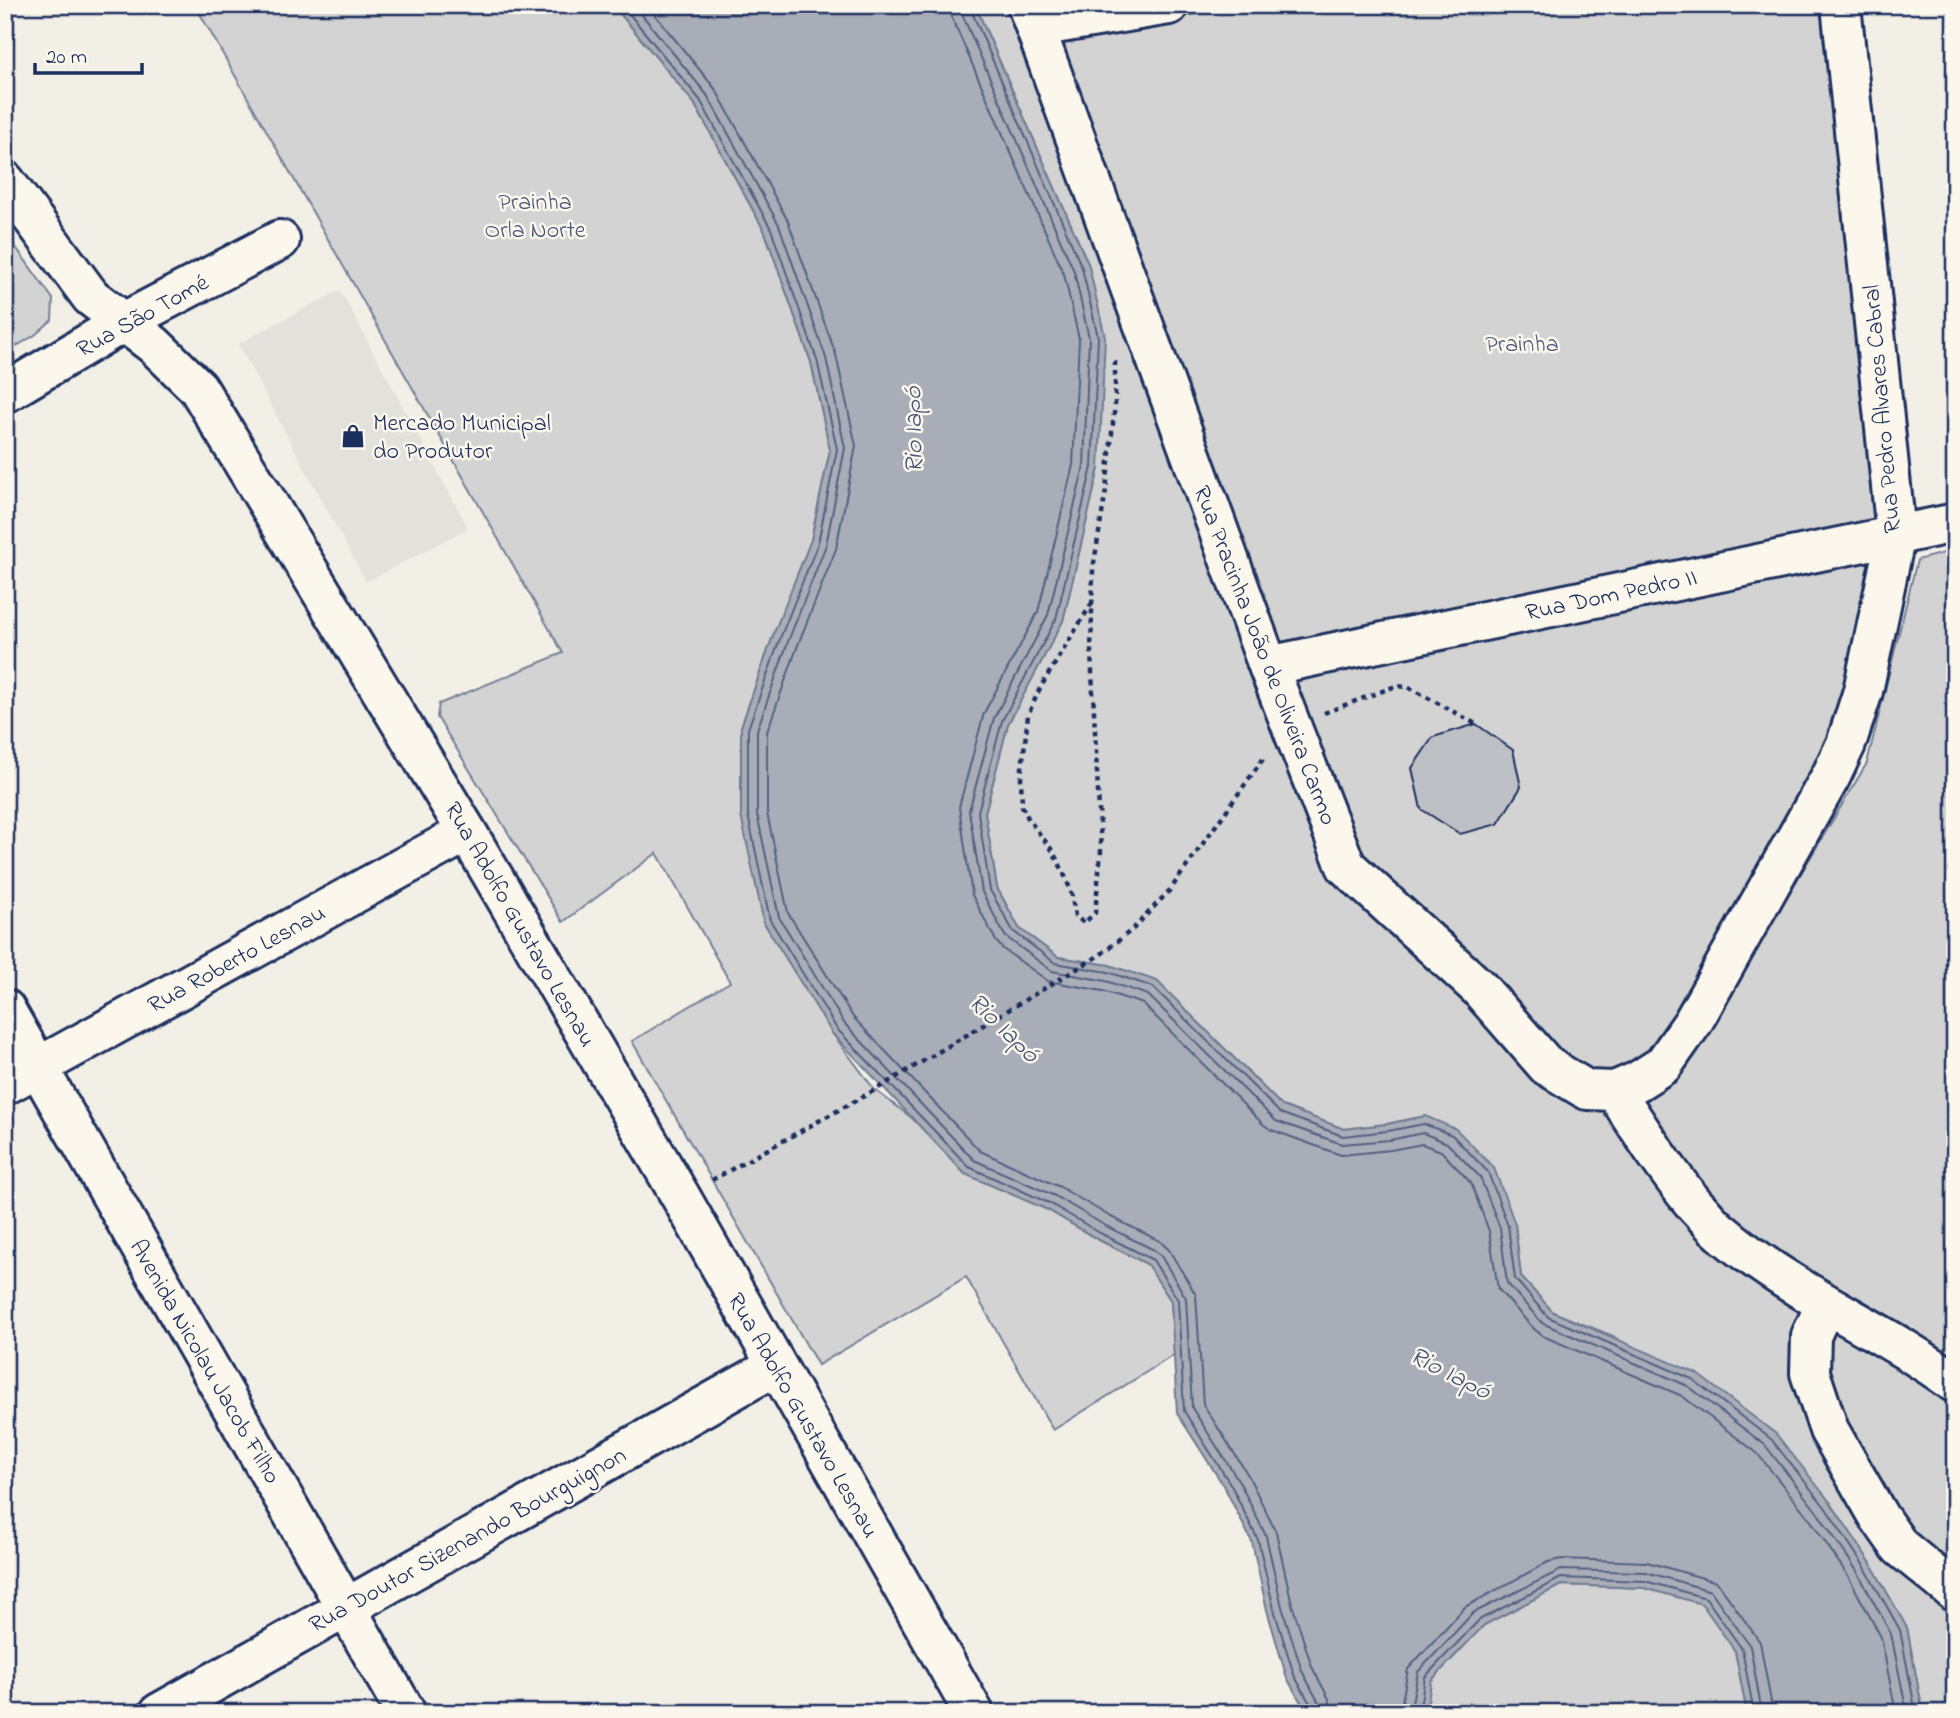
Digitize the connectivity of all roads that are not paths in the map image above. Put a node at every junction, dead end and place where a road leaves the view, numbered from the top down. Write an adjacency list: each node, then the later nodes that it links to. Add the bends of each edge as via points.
1 (1169, 5): 3 (street)
2 (1841, 5): 9 (street, Rua Pedro Alvares Cabral)
3 (1032, 16): 10 (street, Rua Pracinha João de Oliveira Carmo)
4 (5, 181): 6 (street, Rua Adolfo Gustavo Lesnau, via 91,297)
5 (280, 240): 6 (street, Rua São Tomé)
6 (124, 322): 7 (street, Rua São Tomé); 11 (street, Rua Adolfo Gustavo Lesnau, via 198,388)
7 (5, 393)
8 (1955, 523): 9 (street, Rua Dom Pedro II)
9 (1896, 534): 10 (street, Rua Dom Pedro II); 14 (street, Rua Pedro Alvares Cabral, via 1863,691 1831,776 1693,1022 1663,1065)
10 (1268, 666): 14 (street, Rua Pracinha João de Oliveira Carmo, via 1346,866 1479,988 1547,1066 1587,1090)
11 (467, 832): 13 (street, Rua Roberto Lesnau); 16 (street, Rua Adolfo Gustavo Lesnau)
12 (5, 1009): 13 (street, Avenida Nicolau Jacob Filho)
13 (22, 1076): 19 (street, Avenida Nicolau Jacob Filho)
14 (1615, 1091): 15 (street, via 1658,1158 1719,1231)
15 (1825, 1305): 17 (street); 18 (street, via 1811,1336 1810,1373 1829,1430 1900,1546)
16 (776, 1366): 19 (street, Rua Doutor Sizenando Bourguignon); 22 (street, Rua Adolfo Gustavo Lesnau)
17 (1955, 1383)
18 (1955, 1592)
19 (346, 1606): 20 (street, Rua Doutor Sizenando Bourguignon); 21 (street, Avenida Nicolau Jacob Filho)
20 (159, 1713)
21 (406, 1713)
22 (974, 1713)

